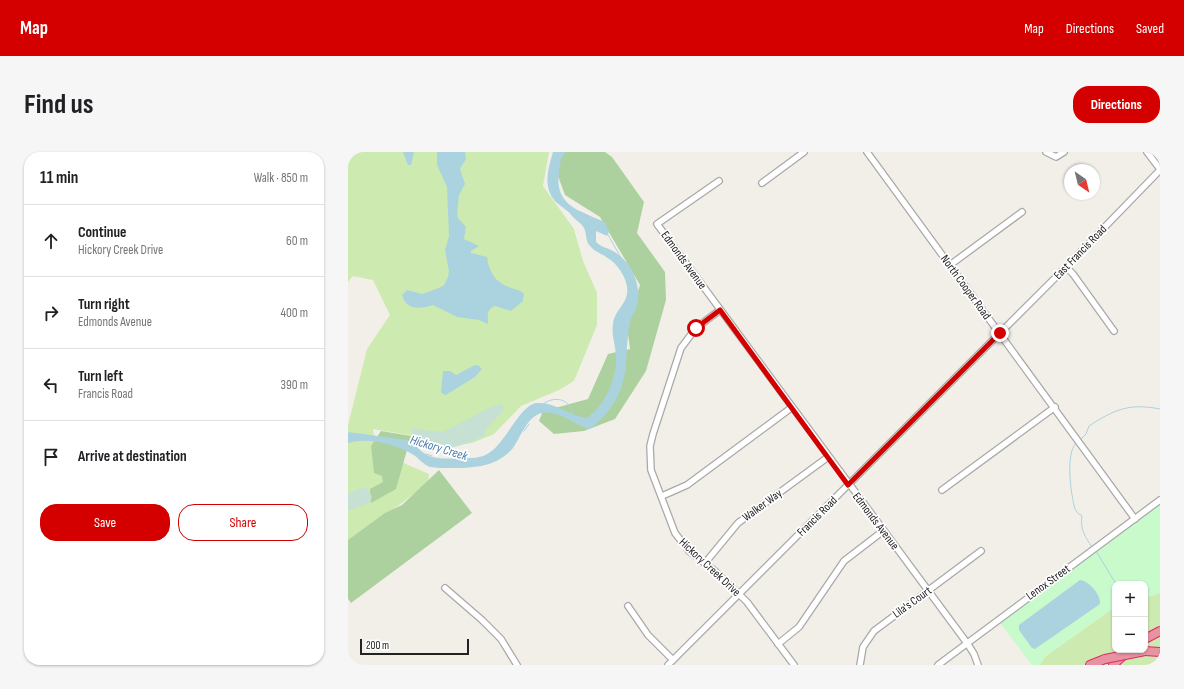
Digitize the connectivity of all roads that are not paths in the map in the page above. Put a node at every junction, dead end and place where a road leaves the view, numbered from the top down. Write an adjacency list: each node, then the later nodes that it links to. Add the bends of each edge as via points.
1 (804, 152): 8 (street)
2 (867, 152): 10 (street, North Cooper Road)
3 (1046, 152): 4 (street, via 1056,157)
4 (1064, 152)
5 (1147, 152): 6 (street)
6 (1160, 169): 11 (street, East Francis Road)
7 (719, 181): 12 (street, Edmonds Avenue, via 657,224)
8 (762, 183)
9 (1022, 212): 10 (street)
10 (950, 265): 14 (street, North Cooper Road)
11 (1066, 267): 13 (street); 14 (street, East Francis Road)
12 (720, 310): 16 (street, Edmonds Avenue); 20 (street, Hickory Creek Drive, via 696,328 681,348 653,434 650,465)
13 (1114, 330)
14 (1000, 333): 15 (street, North Cooper Road); 18 (street, Francis Road)
15 (1054, 407): 19 (street); 22 (street, North Cooper Road)
16 (791, 408): 17 (street, Edmonds Avenue); 20 (street, via 687,484)
17 (828, 456): 18 (street, Edmonds Avenue); 25 (street, Walker Way, via 738,523)
18 (848, 485): 23 (street, Edmonds Avenue); 28 (street, Francis Road)
19 (942, 490)
20 (662, 496): 25 (street, Hickory Creek Drive, via 675,533 690,551)
21 (1160, 500): 22 (street, Lenox Street)
22 (1135, 519): 32 (street, Lenox Street)
23 (883, 531): 27 (street, Edmonds Avenue); 33 (street, via 844,561 799,627)
24 (981, 551): 27 (street, Lila's Court)
25 (705, 563): 28 (street, Hickory Creek Drive)
26 (445, 588): 37 (street, via 482,620)
27 (928, 590): 32 (street, Edmonds Avenue); 40 (street, Lila's Court, via 870,635 863,647)
28 (739, 594): 33 (street, Hickory Creek Drive); 36 (street, Francis Road)
29 (628, 606): 36 (street, via 648,635)
30 (1160, 631): 31 (highway)
31 (1148, 637)
32 (967, 643): 41 (street, Lenox Street); 42 (street, Edmonds Avenue)
33 (778, 644): 39 (street, Hickory Creek Drive)
34 (1160, 652): 43 (highway, bridge, via 1145,651 1105,659)
35 (1126, 653): 44 (highway)
36 (673, 660): 38 (street, Francis Road)
37 (517, 665)
38 (668, 665)
39 (794, 665)
40 (860, 665)
41 (938, 665)
42 (978, 665)
43 (1090, 665)
44 (1113, 665)

